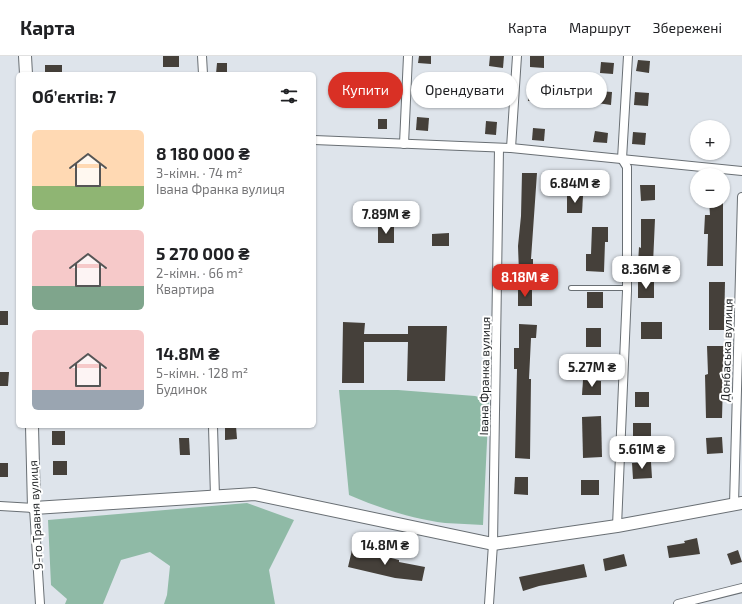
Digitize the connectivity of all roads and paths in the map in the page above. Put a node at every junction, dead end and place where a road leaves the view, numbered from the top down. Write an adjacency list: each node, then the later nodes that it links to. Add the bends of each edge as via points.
1 (25, 56): 6 (main road)
2 (202, 56): 7 (street)
3 (408, 56): 9 (street)
4 (517, 56): 11 (street)
5 (628, 56): 12 (street)
6 (26, 72)
7 (203, 72)
8 (316, 140): 9 (street)
9 (404, 144): 10 (street)
10 (499, 148): 11 (street); 26 (street, Івана Франка вулиця)
11 (511, 148): 12 (street)
12 (622, 159): 13 (street); 16 (street, via 627,167)
13 (742, 171)
14 (742, 197): 22 (street, Донбаська вулиця)
15 (571, 288): 16 (lane)
16 (627, 288): 18 (street)
17 (569, 370): 18 (lane)
18 (624, 371): 25 (street)
19 (32, 428): 24 (main road, 9-го Травня вулиця)
20 (213, 428): 21 (street)
21 (215, 497): 24 (main road); 26 (main road, via 255,494)
22 (738, 504): 25 (main road)
23 (0, 506): 24 (street)
24 (34, 508): 28 (street, 9-го Травня вулиця)
25 (617, 526): 26 (main road)
26 (493, 544): 29 (street, Івана Франка вулиця)
27 (742, 588): 30 (street)
28 (40, 604)
29 (490, 604)
30 (678, 604)

